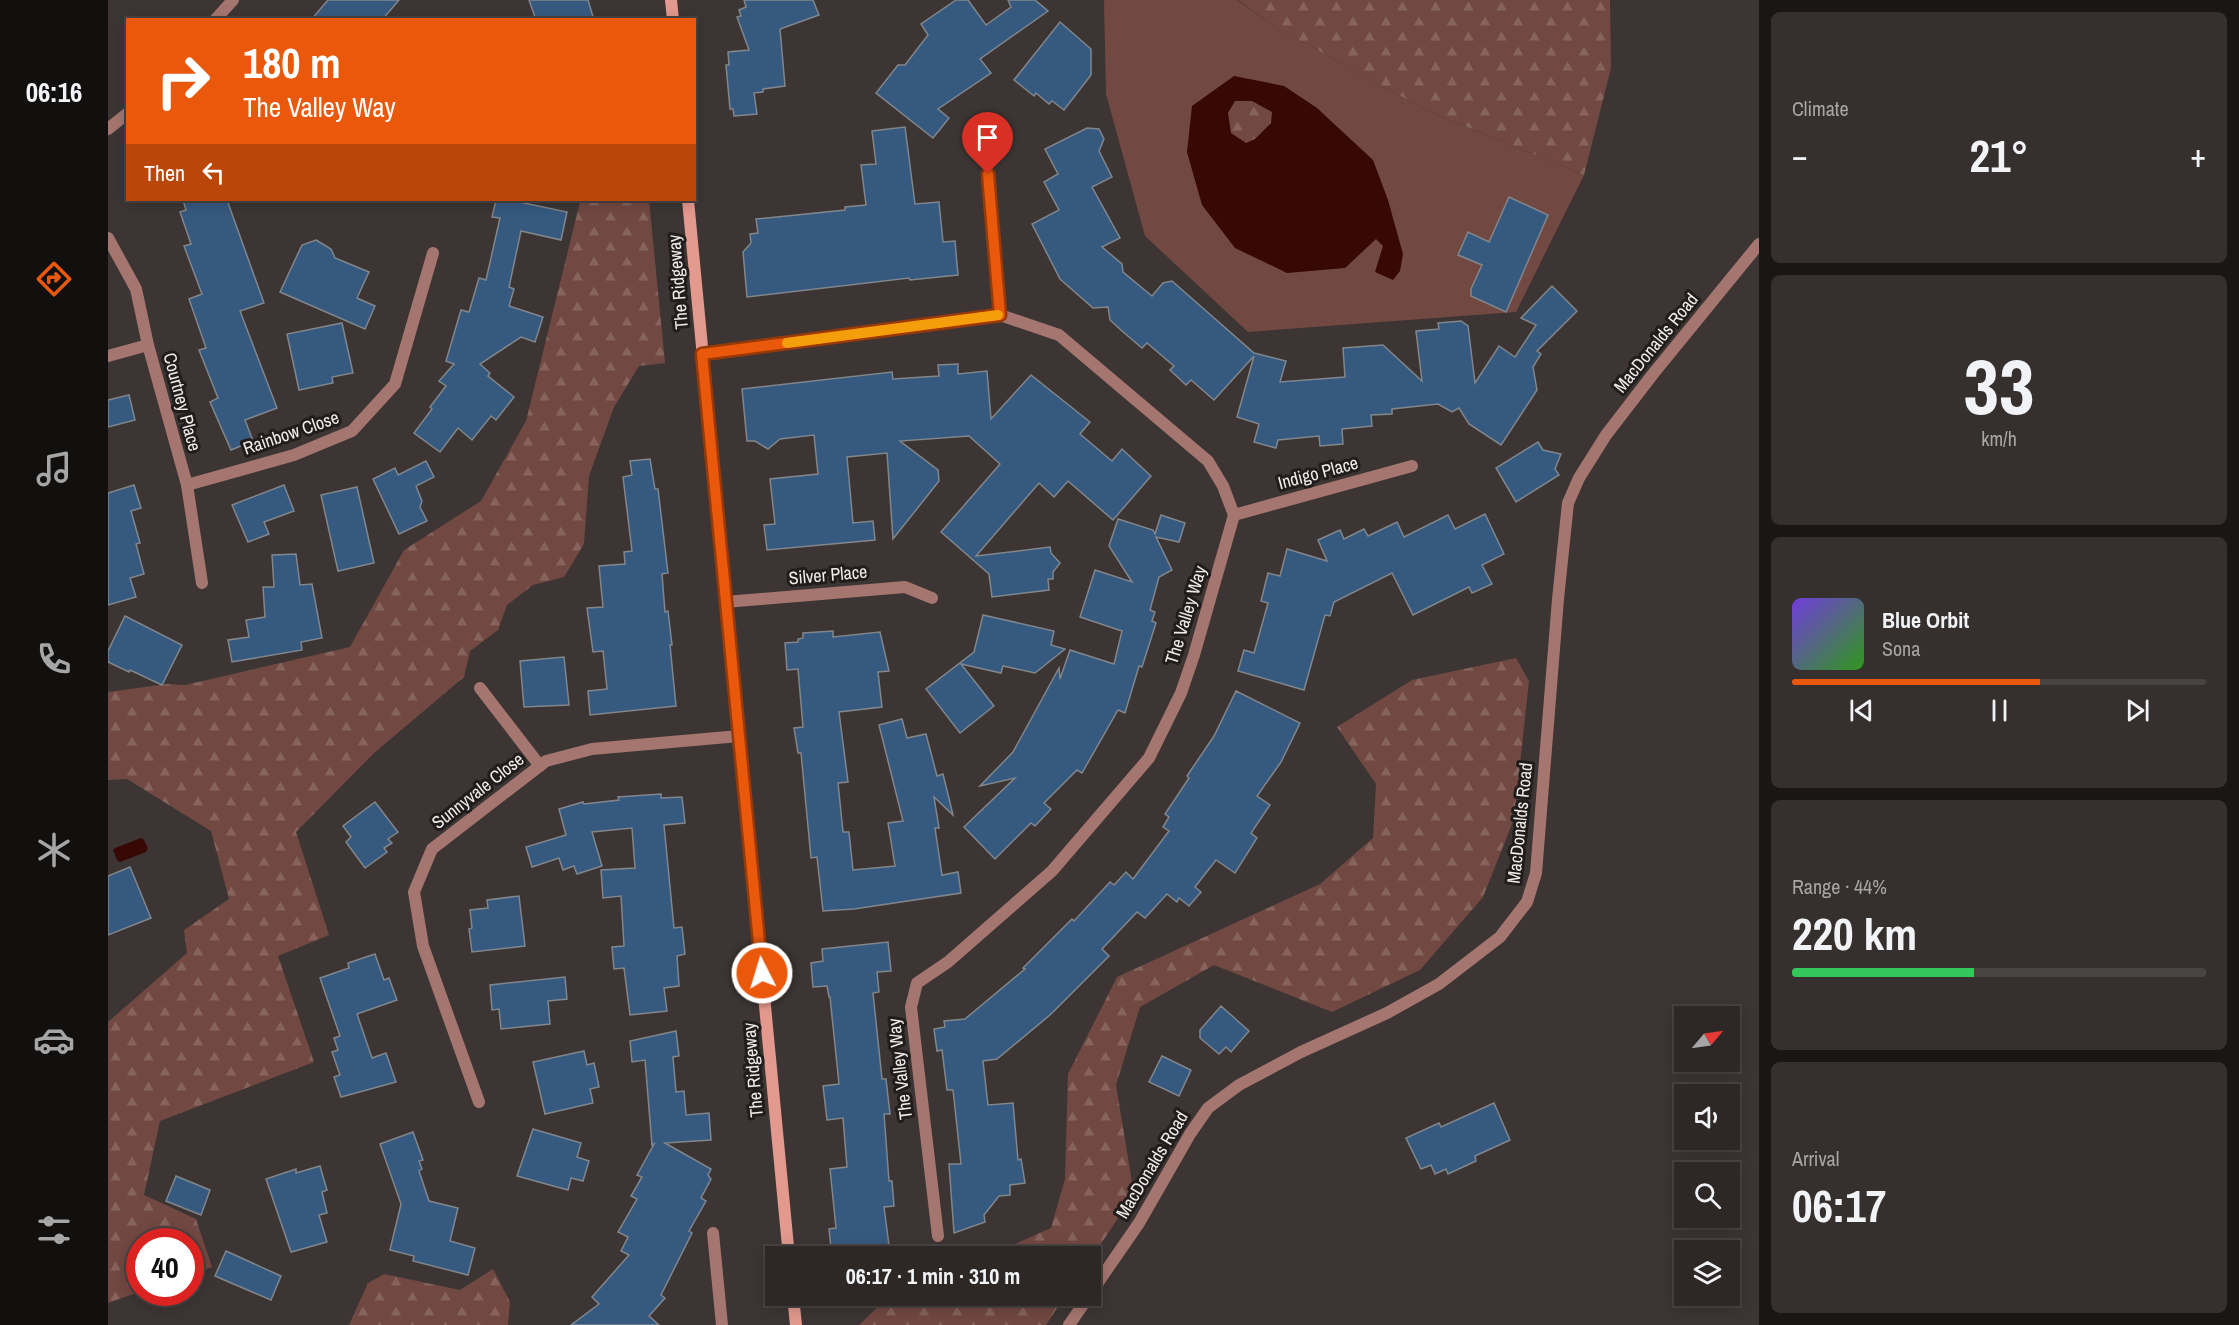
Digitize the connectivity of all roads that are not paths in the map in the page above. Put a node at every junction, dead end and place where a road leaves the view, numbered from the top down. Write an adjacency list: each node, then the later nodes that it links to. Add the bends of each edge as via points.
1 (233, 0): 3 (street)
2 (671, 0): 4 (street)
3 (217, 18)
4 (673, 18)
5 (126, 115): 6 (street)
6 (108, 129)
7 (988, 174): 12 (street)
8 (688, 201): 14 (street, The Ridgeway)
9 (108, 238): 13 (street, Courtney Place, via 136,289)
10 (1759, 244): 29 (street, MacDonalds Road, via 1606,435 1568,503 1536,873 1527,902 1500,937 1439,984 1239,1085 1208,1108)
11 (433, 253): 17 (street, Rainbow Close, via 394,384 352,432 294,455)
12 (1000, 315): 14 (street); 18 (street, via 1059,335 1208,461)
13 (148, 345): 15 (street); 17 (street, Courtney Place)
14 (702, 354): 21 (street, The Ridgeway)
15 (108, 356)
16 (1412, 466): 18 (street, Indigo Place)
17 (187, 485): 19 (street, Courtney Place)
18 (1234, 515): 27 (street, The Valley Way, via 1181,693 1149,758 1052,871 948,962 917,983 911,1006)
19 (202, 583)
20 (932, 597): 21 (street, Silver Place, via 905,587)
21 (725, 602): 23 (street, The Ridgeway)
22 (480, 688): 24 (street)
23 (739, 736): 24 (street, Sunnyvale Close, via 592,749); 28 (street, The Ridgeway)
24 (540, 766): 25 (street, Sunnyvale Close, via 432,849 414,892 423,946)
25 (479, 1102)
26 (713, 1233): 32 (street)
27 (938, 1236)
28 (788, 1246)
29 (1101, 1279)
30 (794, 1306): 33 (street)
31 (1082, 1306): 34 (street, MacDonalds Road)
32 (722, 1325)
33 (795, 1325)
34 (1069, 1325)

